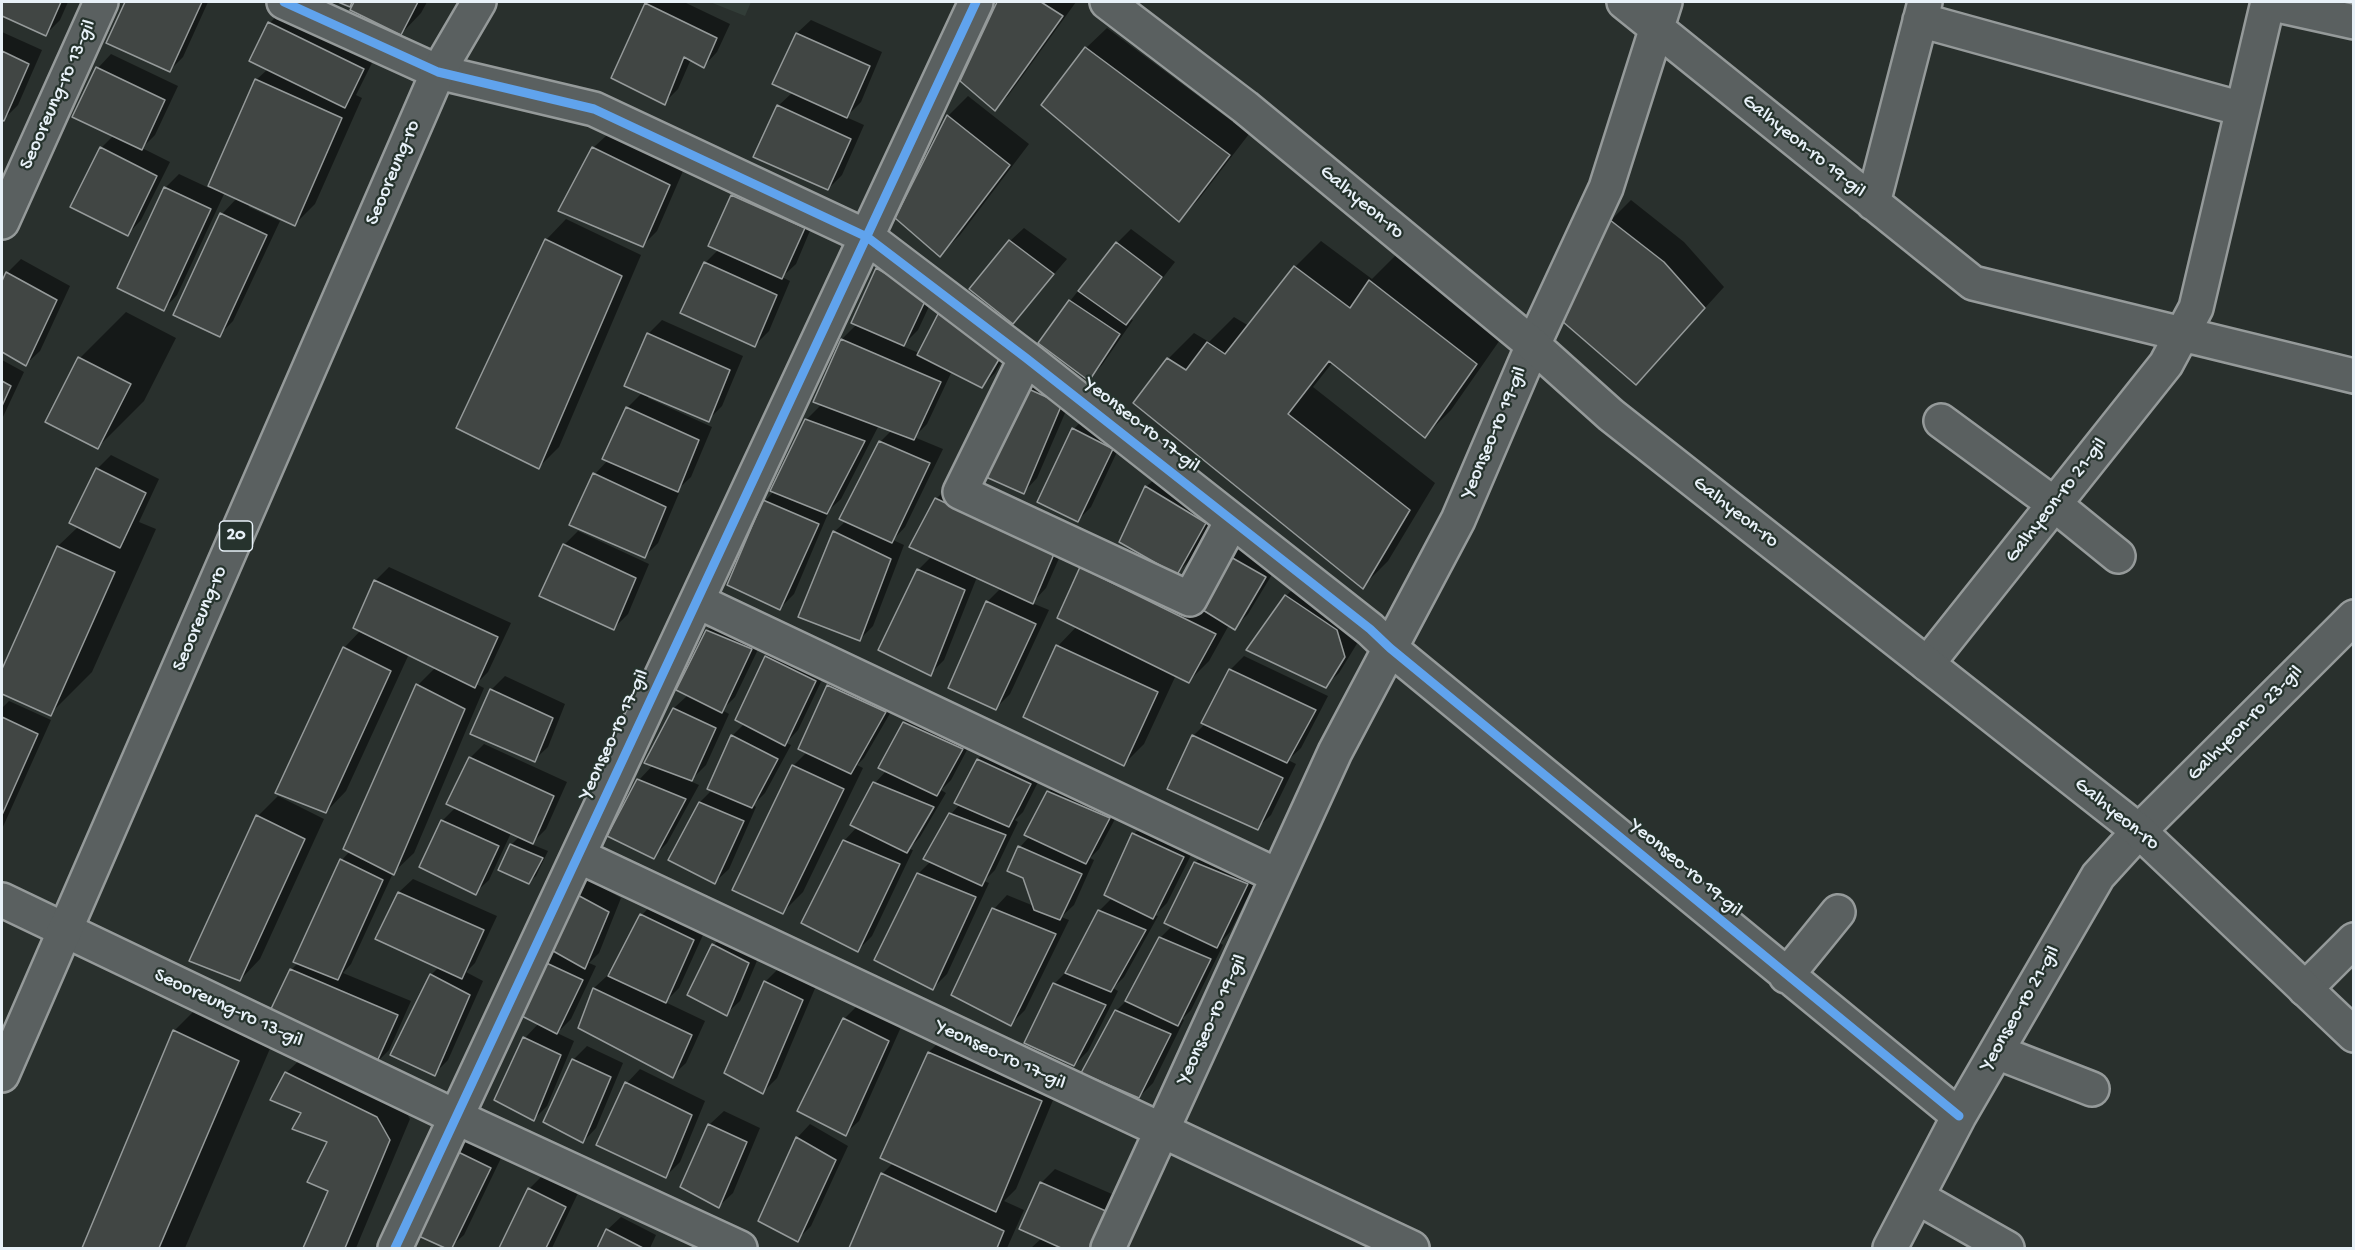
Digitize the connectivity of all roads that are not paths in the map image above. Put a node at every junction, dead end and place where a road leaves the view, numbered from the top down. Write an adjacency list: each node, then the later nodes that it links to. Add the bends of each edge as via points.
1 (101, 2): 14 (street, Seooreung-ro 13-gil)
2 (284, 2): 11 (street)
3 (479, 2): 11 (street, Seooreung-ro / 20)
4 (976, 2): 15 (street, Yeonseo-ro 17-gil)
5 (1107, 2): 17 (street, Galhyeon-ro, via 1245,107)
6 (1624, 2): 9 (street, Galhyeon-ro 19-gil)
7 (2268, 2): 10 (street); 12 (street, Galhyeon-ro 21-gil)
8 (1922, 11): 12 (street); 13 (street, Galhyeon-ro 19-gil)
9 (1661, 15): 13 (street, Galhyeon-ro 19-gil); 17 (street, via 1606,188)
10 (2354, 22)
11 (438, 72): 15 (street, via 594,109); 33 (street, Seooreung-ro / 20)
12 (2242, 109): 16 (street, Galhyeon-ro 21-gil, via 2196,308)
13 (1873, 203): 16 (street, via 1973,284)
14 (2, 222)
15 (867, 237): 18 (street, Yeonseo-ro 17-gil); 24 (street, Yeonseo-ro 17-gil)
16 (2182, 335): 19 (street); 21 (street, Galhyeon-ro 21-gil, via 2166,364)
17 (1533, 345): 26 (street, Yeonseo-ro 19-gil, via 1458,520); 27 (street, Galhyeon-ro, via 1611,415)
18 (1026, 358): 22 (street, Yeonseo-ro 17-gil); 22 (street, via 960,492 1190,599)
19 (2354, 376)
20 (1941, 421): 21 (street)
21 (2054, 504): 23 (street); 27 (street, Galhyeon-ro 21-gil)
22 (1232, 521): 26 (street, Yeonseo-ro 17-gil)
23 (2118, 556)
24 (697, 601): 29 (street, Yeonseo-ro 17-gil); 30 (street)
25 (2353, 617): 28 (street, Galhyeon-ro 23-gil)
26 (1390, 648): 30 (street, Yeonseo-ro 19-gil, via 1335,752); 35 (street, Yeonseo-ro 19-gil)
27 (1927, 664): 28 (street, Galhyeon-ro)
28 (2139, 831): 36 (street, Galhyeon-ro); 38 (street, Yeonseo-ro 21-gil, via 2098,876)
29 (579, 856): 42 (street, Yeonseo-ro 17-gil); 43 (street, Yeonseo-ro 17-gil)
30 (1278, 876): 43 (street, Yeonseo-ro 19-gil)
31 (2, 900): 33 (street, Seooreung-ro 13-gil)
32 (1838, 912): 35 (street)
33 (65, 931): 39 (street, Seooreung-ro / 20); 42 (street, Seooreung-ro 13-gil)
34 (2354, 940): 36 (street)
35 (1786, 976): 41 (street, Yeonseo-ro 19-gil)
36 (2306, 989): 37 (street, Galhyeon-ro)
37 (2354, 1035)
38 (1996, 1052): 40 (street); 41 (street, Yeonseo-ro 21-gil)
39 (2, 1075)
40 (2092, 1089)
41 (1959, 1116): 44 (street, Yeonseo-ro 21-gil)
42 (456, 1117): 45 (street, Yeonseo-ro 17-gil); 46 (street)
43 (1162, 1132): 47 (street, Yeonseo-ro 19-gil); 48 (street)
44 (1917, 1197): 49 (street, Yeonseo-ro 21-gil); 50 (street)
45 (395, 1248)
46 (740, 1248)
47 (1108, 1248)
48 (1412, 1248)
49 (1890, 1248)
50 (2007, 1248)

